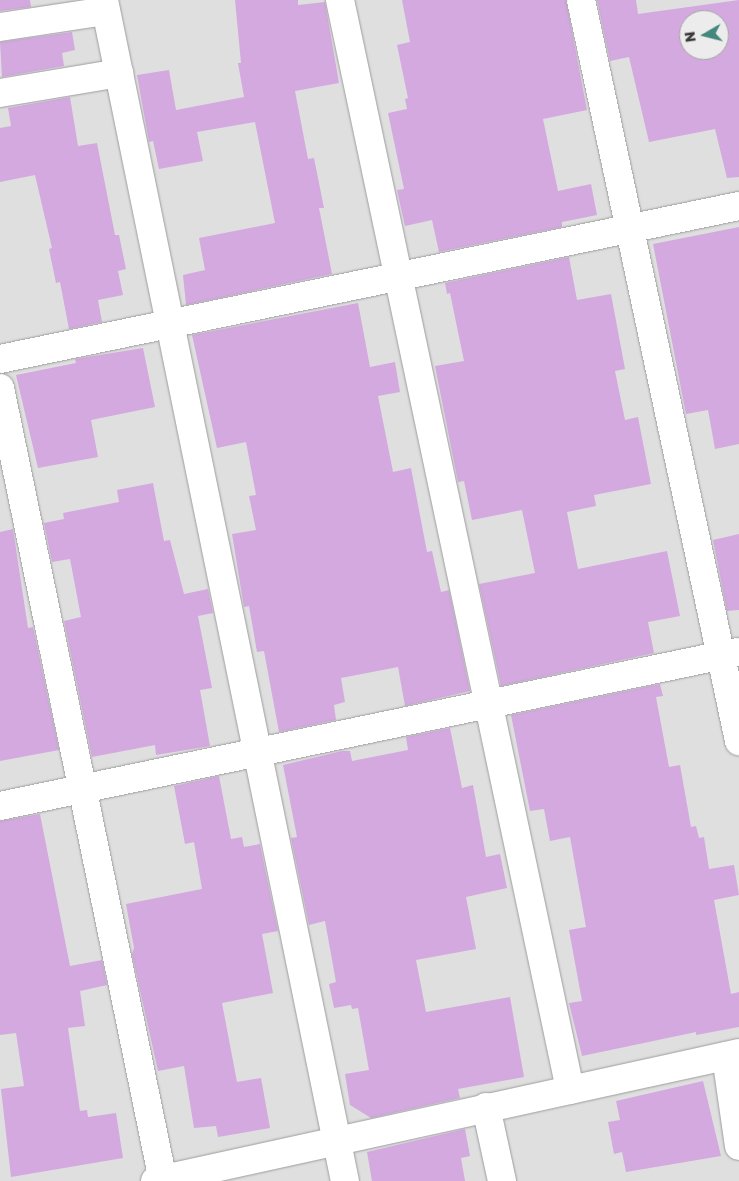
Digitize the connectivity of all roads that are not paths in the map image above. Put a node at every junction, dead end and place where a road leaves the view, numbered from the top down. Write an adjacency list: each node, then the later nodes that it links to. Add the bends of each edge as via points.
1 (340, 0): 9 (street)
2 (581, 0): 8 (street)
3 (105, 5): 4 (street); 5 (street)
4 (0, 26)
5 (119, 73): 6 (street); 10 (street)
6 (0, 93)
7 (739, 206): 8 (street)
8 (630, 228): 9 (street); 13 (street)
9 (398, 276): 10 (street); 14 (street)
10 (170, 324): 11 (street); 16 (street)
11 (0, 359)
12 (0, 388): 17 (street)
13 (730, 654): 14 (street); 15 (street)
14 (488, 704): 16 (street); 20 (street)
15 (739, 742)
16 (259, 752): 17 (street); 22 (street)
17 (81, 789): 18 (street); 24 (street)
18 (0, 806)
19 (733, 1055): 20 (street); 23 (street)
20 (570, 1090): 21 (street)
21 (486, 1107): 22 (street); 26 (street)
22 (339, 1140): 24 (street); 25 (street)
23 (739, 1146)
24 (160, 1180)
25 (345, 1181)
26 (502, 1181)

